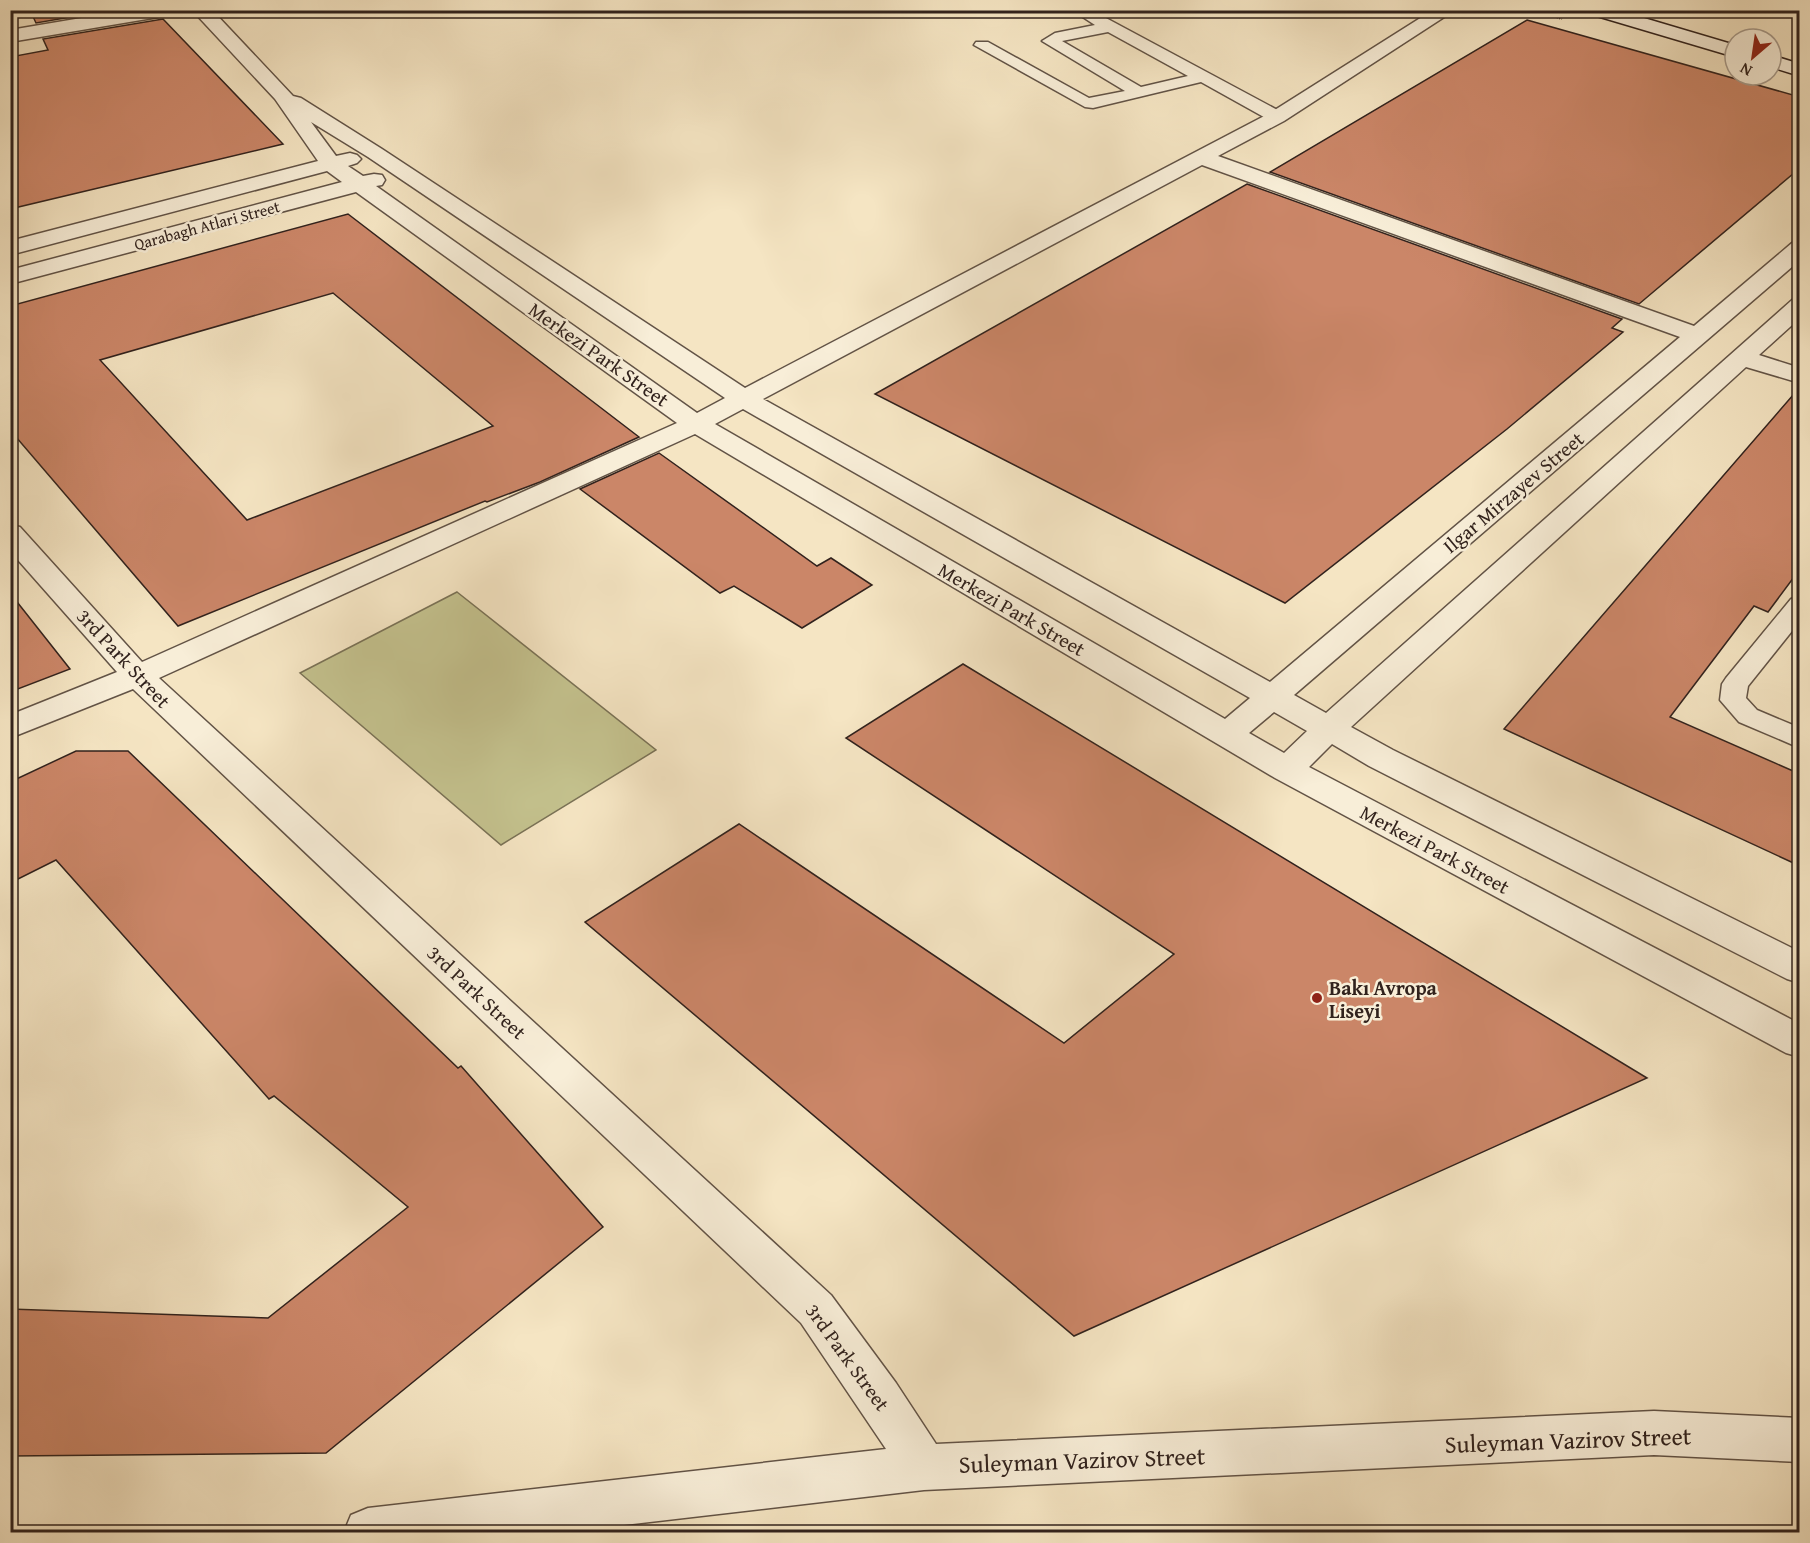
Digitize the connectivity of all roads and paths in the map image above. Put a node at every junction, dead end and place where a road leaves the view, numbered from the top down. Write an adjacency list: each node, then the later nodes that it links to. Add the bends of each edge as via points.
1 (165, 10): 9 (street)
2 (201, 10): 18 (street, Merkezi Park Street)
3 (1078, 10): 7 (lane)
4 (1446, 10): 19 (street)
5 (1596, 10): 11 (street)
6 (1641, 10): 8 (street)
7 (1110, 27): 16 (lane); 17 (lane, via 1050,41)
8 (1723, 34)
9 (10, 36)
10 (982, 45): 17 (lane, via 1084,102)
11 (1723, 47)
12 (1783, 51): 13 (street)
13 (1800, 56)
14 (1783, 65): 15 (street)
15 (1800, 70)
16 (1203, 77): 17 (lane); 19 (lane)
17 (1139, 92)
18 (282, 95): 20 (street, Merkezi Park Street); 22 (street, Merkezi Park Street)
19 (1277, 117): 21 (street)
20 (375, 153): 22 (street, Qarabagh Atlari Street); 23 (street, Merkezi Park Street)
21 (1203, 158): 29 (street); 32 (street)
22 (331, 164): 24 (street, Merkezi Park Street); 25 (street, Qarabagh Atlari Street)
23 (404, 172): 24 (street, Qarabagh Atlari Street); 32 (street, Merkezi Park Street)
24 (359, 184): 27 (street, Qarabagh Atlari Street); 33 (street, Merkezi Park Street)
25 (10, 248)
26 (1800, 248): 29 (street, Ilgar Mirzayev Street)
27 (10, 277)
28 (1800, 305): 30 (street)
29 (1697, 335): 37 (street, Ilgar Mirzayev Street)
30 (1742, 358): 31 (street); 39 (street)
31 (1800, 376)
32 (744, 399): 33 (street); 37 (street, Merkezi Park Street)
33 (696, 424): 36 (street); 40 (street, Merkezi Park Street)
34 (10, 533): 36 (street, 3rd Park Street)
35 (1800, 604): 41 (lane, via 1735,684 1733,700 1748,716)
36 (137, 676): 38 (street); 46 (street, 3rd Park Street, via 816,1309)
37 (1271, 697): 39 (street, Merkezi Park Street); 40 (street, Ilgar Mirzayev Street)
38 (10, 727)
39 (1328, 729): 42 (street); 43 (street, Merkezi Park Street)
40 (1227, 735): 42 (street, Merkezi Park Street)
41 (1800, 740)
42 (1287, 770): 44 (street, Merkezi Park Street)
43 (1800, 969)
44 (1800, 1042)
45 (1800, 1440): 46 (street, Suleyman Vazirov Street, via 1654,1433)
46 (924, 1467): 47 (street, Suleyman Vazirov Street)
47 (547, 1522): 48 (street, Suleyman Vazirov Street)
48 (368, 1533)

